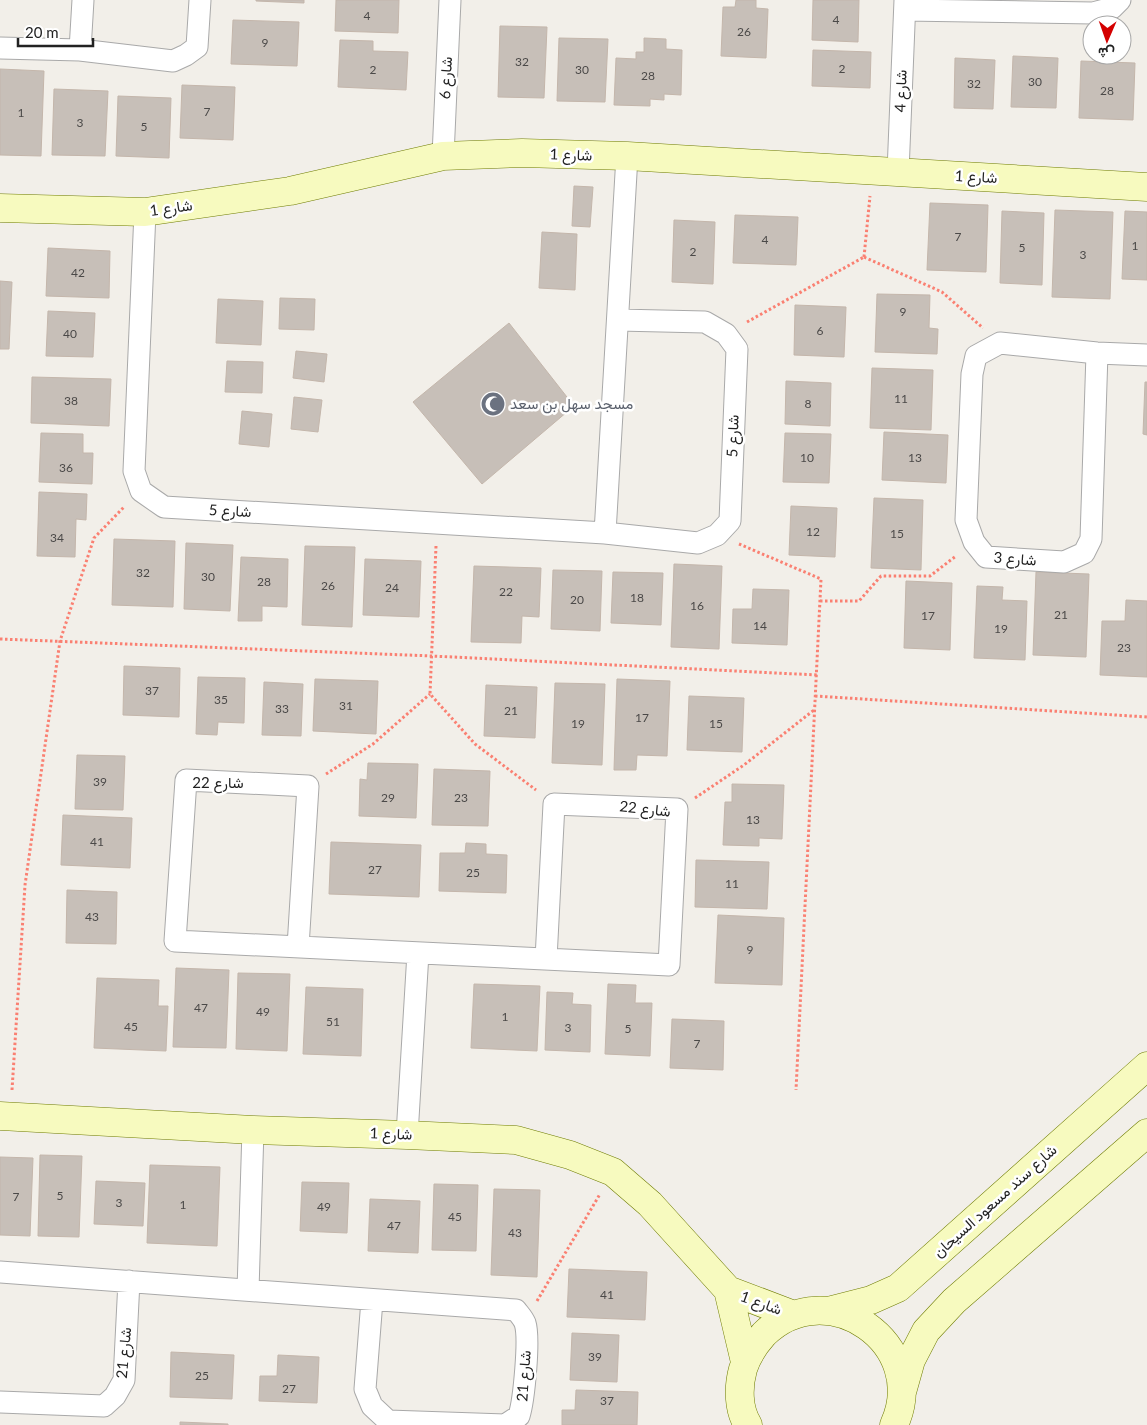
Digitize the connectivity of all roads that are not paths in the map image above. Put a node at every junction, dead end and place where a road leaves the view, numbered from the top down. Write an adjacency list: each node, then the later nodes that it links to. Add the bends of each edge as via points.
1 (83, 0): 7 (street)
2 (200, 0): 7 (street, via 197,47 173,61)
3 (450, 0): 8 (street, شارع 6)
4 (1120, 0): 5 (street, شارع 4, via 1112,8 1093,13)
5 (905, 5): 10 (street, شارع 4)
6 (0, 48): 7 (street)
7 (80, 50)
8 (443, 156): 9 (street, شارع 1, via 522,153); 13 (street, شارع 1, via 290,191)
9 (627, 156): 10 (street, شارع 1); 14 (street)
10 (885, 171): 11 (street, شارع 1)
11 (1147, 187)
12 (0, 208): 13 (street, شارع 1)
13 (145, 212): 17 (street, شارع 5, via 134,471 140,490 164,507)
14 (618, 320): 17 (street); 17 (street, شارع 5, via 705,322 726,334 737,349 730,521 717,535 698,543)
15 (1098, 353): 15 (street, شارع 3, via 1000,343 976,356 972,374 966,520 974,542 986,557 1064,562 1084,553 1091,539); 16 (street)
16 (1147, 355)
17 (605, 533)
18 (298, 947): 18 (street, شارع 22, via 175,941 186,780 308,786); 19 (street, شارع 22)
19 (418, 953): 20 (street, شارع 22); 25 (street)
20 (546, 959): 20 (street, شارع 22, via 554,804 677,810 669,965)
21 (1147, 1066): 31 (street, شارع سند مسعود السيحان, via 898,1288 871,1300)
22 (5, 1116): 23 (street, شارع 1)
23 (253, 1130): 25 (street, شارع 1); 28 (street)
24 (1147, 1133): 34 (street, via 954,1301 926,1331 911,1360)
25 (407, 1135): 29 (street, شارع 1, via 516,1140 570,1155 613,1172 650,1204)
26 (0, 1272): 27 (street)
27 (129, 1280): 28 (street); 36 (street, شارع 21, via 124,1380 115,1396 104,1406)
28 (248, 1290): 30 (street)
29 (728, 1290): 32 (street, شارع 1); 33 (street, شارع 1)
30 (372, 1300): 30 (street, شارع 21, via 365,1389 372,1406 388,1421 505,1425 519,1416 523,1403 526,1339 525,1322 516,1310)
31 (828, 1311): 32 (street); 34 (street, via 859,1321 888,1346 899,1368)
32 (794, 1315): 33 (street, via 773,1325)
33 (745, 1362): 35 (street, via 740,1379)
34 (902, 1392): 39 (street)
35 (740, 1397): 37 (street); 38 (street)
36 (0, 1402)
37 (727, 1425)
38 (748, 1425)
39 (895, 1425)

